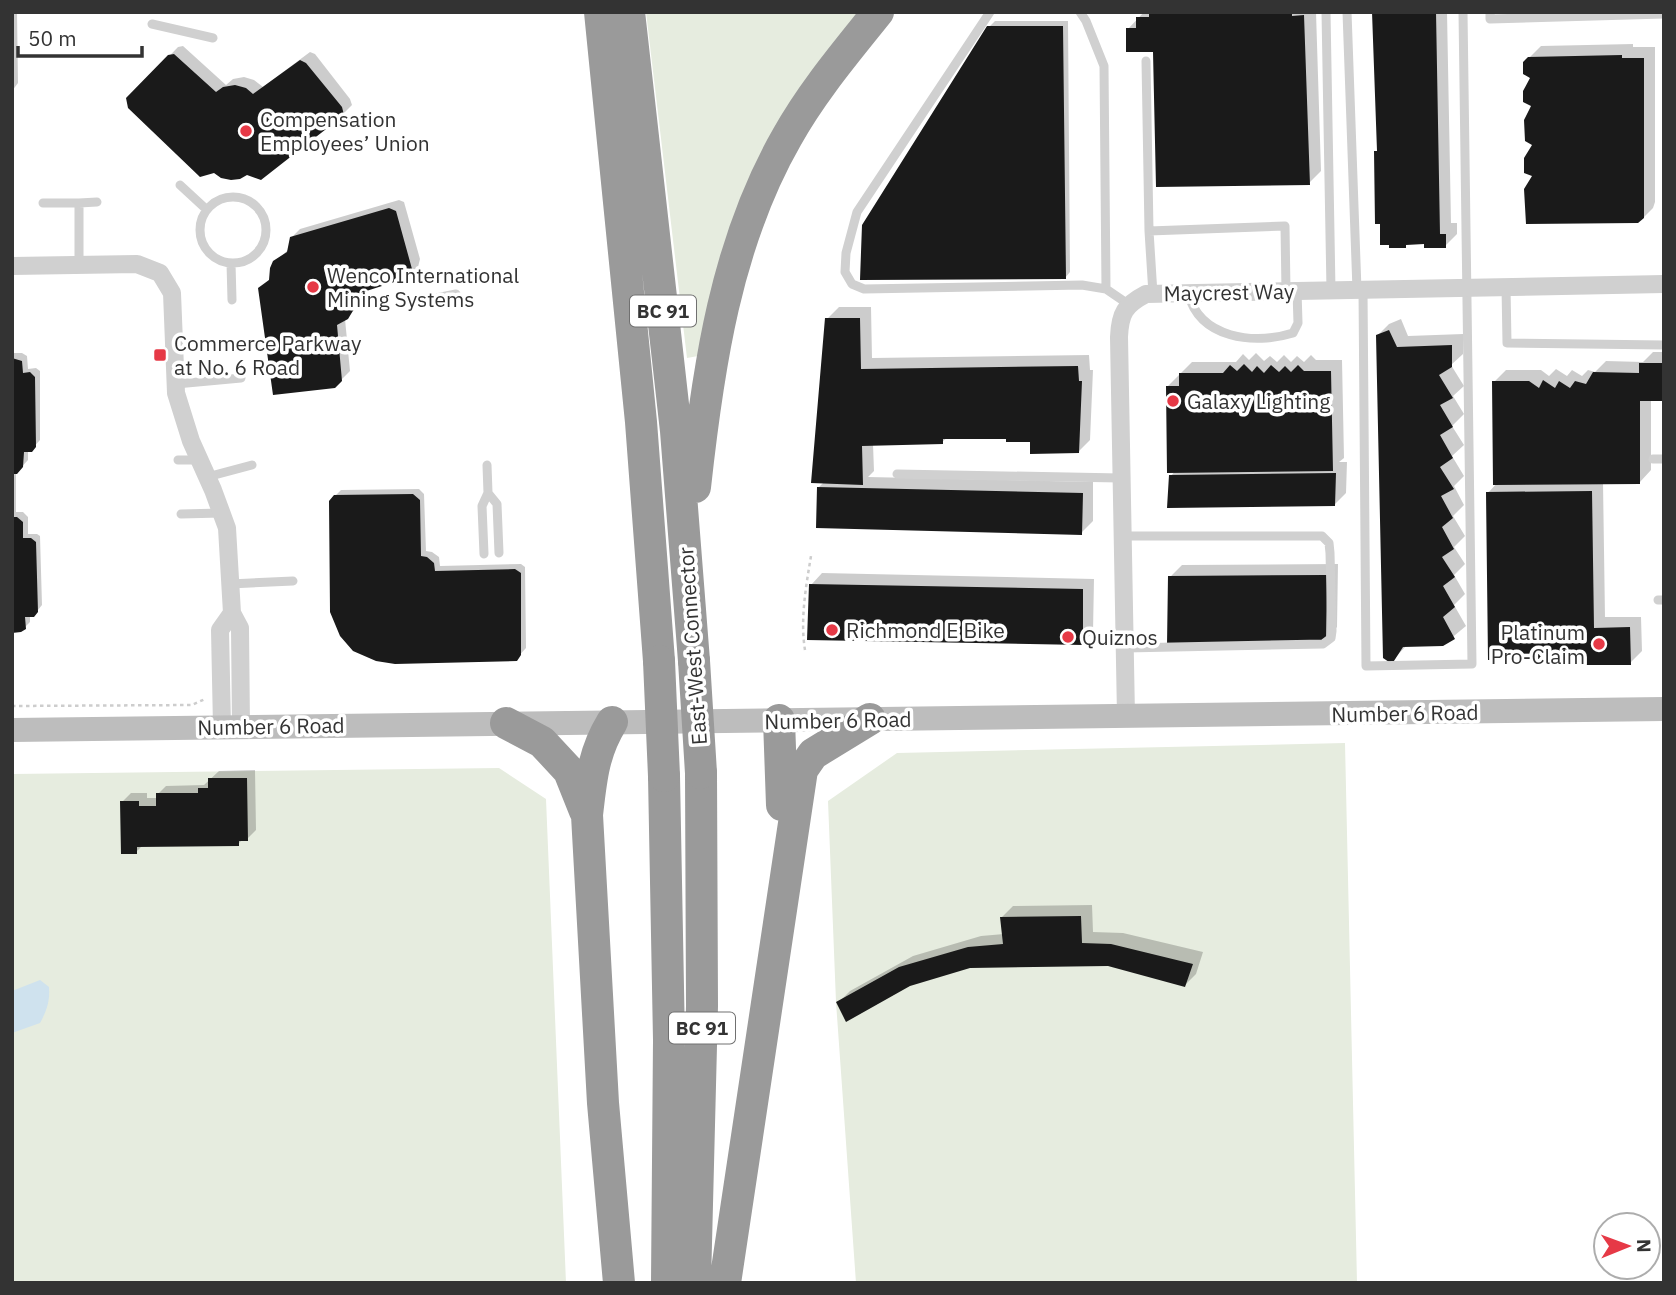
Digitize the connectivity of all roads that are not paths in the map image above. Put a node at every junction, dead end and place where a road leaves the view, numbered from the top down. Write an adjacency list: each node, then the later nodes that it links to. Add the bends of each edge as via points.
1 (578, 12): 40 (highway, via 611,270)
2 (600, 12): 40 (highway, East-West Connector / BC 91)
3 (629, 12): 56 (highway, East-West Connector / BC 91, via 676,431)
4 (878, 12): 56 (highway, via 786,138 749,218 723,305 703,411 693,503)
5 (990, 12): 27 (lane, via 857,212 845,272 852,284 864,289 1082,285)
6 (1080, 12): 27 (lane, via 1104,66)
7 (1326, 12): 28 (lane)
8 (1347, 12): 29 (lane)
9 (1463, 12): 26 (lane)
10 (1490, 12): 11 (lane, via 1490,19)
11 (1664, 14)
12 (152, 24): 13 (lane)
13 (213, 38)
14 (1146, 61): 20 (lane)
15 (180, 185): 19 (lane)
16 (97, 202): 17 (lane)
17 (79, 203): 18 (lane); 22 (lane)
18 (44, 204)
19 (206, 209): 21 (lane, via 199,229 205,248); 21 (lane, via 236,196 247,199 263,215 265,238 260,248 253,257)
20 (1149, 231): 30 (lane, via 1285,226); 33 (lane)
21 (231, 263): 34 (lane)
22 (79, 265): 23 (street); 39 (street, via 138,264 160,272 173,293)
23 (12, 266)
24 (1664, 284): 25 (street, Maycrest Way)
25 (1506, 287): 26 (street, Maycrest Way); 37 (lane, via 1507,343)
26 (1467, 288): 29 (street, Maycrest Way); 29 (lane, via 1472,664 1366,666)
27 (1106, 289): 36 (lane)
28 (1331, 290): 29 (street, Maycrest Way); 30 (street, Maycrest Way)
29 (1360, 290)
30 (1292, 291): 31 (street, Maycrest Way); 31 (lane, via 1298,323 1293,333 1279,337 1219,332 1200,319)
31 (1188, 293): 33 (street, Maycrest Way)
32 (456, 294): 35 (lane)
33 (1153, 294): 36 (street, Maycrest Way)
34 (232, 300)
35 (411, 303)
36 (1128, 304): 47 (street, via 1119,337)
37 (1664, 345)
38 (241, 378): 39 (lane)
39 (176, 384): 42 (street)
40 (641, 422): 69 (highway, East-West Connector / BC 91, bridge, via 664,776)
41 (178, 460): 42 (lane)
42 (199, 460): 46 (street)
43 (252, 465): 46 (lane)
44 (486, 465): 48 (lane)
45 (897, 474): 47 (lane)
46 (207, 477): 49 (street)
47 (1121, 478): 51 (street)
48 (488, 493): 52 (lane, via 497,504); 53 (lane, via 482,506)
49 (221, 513): 50 (lane); 55 (street, via 227,528)
50 (181, 514)
51 (1122, 536): 57 (street); 57 (lane, via 1322,536 1331,552 1332,631 1323,644)
52 (499, 553)
53 (484, 554)
54 (293, 581): 55 (lane)
55 (230, 584): 64 (street, via 232,613 220,630)
56 (691, 611): 70 (highway, East-West Connector / BC 91, bridge, via 701,773 702,1006)
57 (1125, 648): 59 (street)
58 (1664, 709): 59 (main road, Number 6 Road)
59 (1126, 716): 60 (main road, Number 6 Road)
60 (870, 719): 61 (main road, Number 6 Road); 67 (highway, via 813,754 802,770)
61 (779, 720): 62 (main road, Number 6 Road); 67 (highway)
62 (612, 722): 63 (main road, Number 6 Road); 66 (highway, via 600,741)
63 (506, 723): 64 (main road, Number 6 Road); 66 (highway, via 542,743 569,771)
64 (231, 727): 65 (main road, Number 6 Road)
65 (12, 730)
66 (587, 815): 68 (highway, via 603,1103)
67 (784, 876): 71 (highway)
68 (619, 1283)
69 (667, 1283)
70 (695, 1283)
71 (725, 1283)

